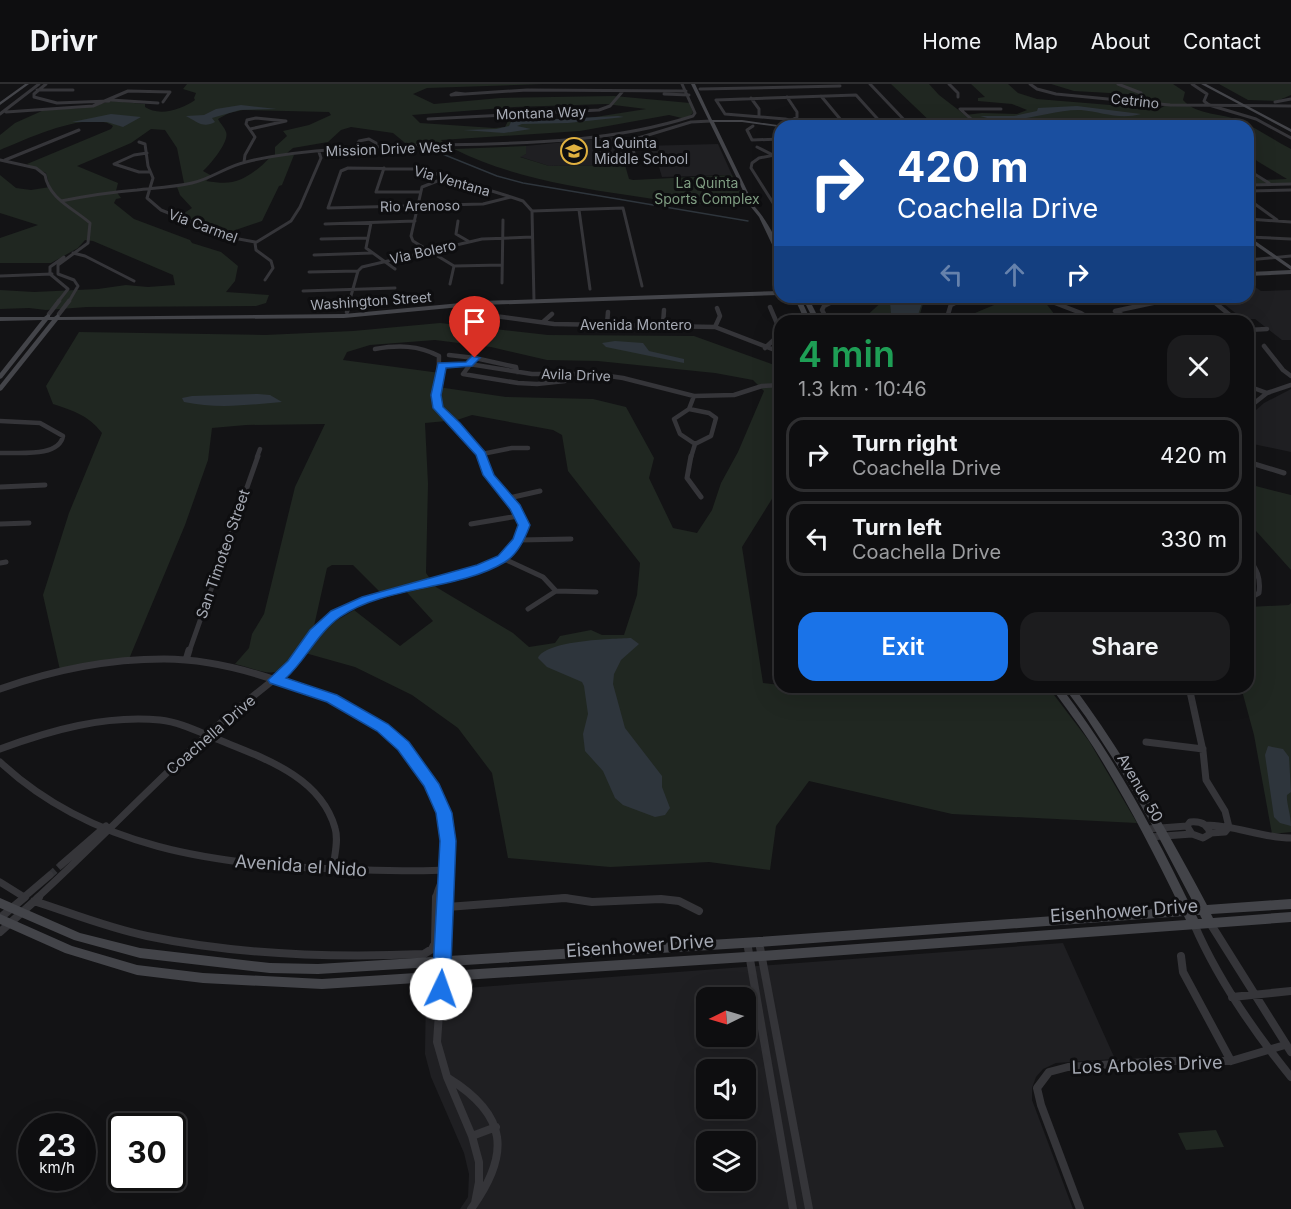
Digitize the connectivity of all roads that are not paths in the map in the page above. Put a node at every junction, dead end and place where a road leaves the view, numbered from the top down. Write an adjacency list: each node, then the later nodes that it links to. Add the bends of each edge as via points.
1 (21, 84): 34 (main road)
2 (27, 84): 34 (main road)
3 (39, 84): 20 (street)
4 (46, 84): 21 (street)
5 (682, 84): 23 (street)
6 (693, 84): 59 (main road)
7 (728, 84): 19 (street)
8 (870, 84): 56 (street)
9 (949, 84): 30 (street)
10 (1030, 84): 35 (street, Cetrino, via 1067,96)
11 (1118, 84): 35 (street, via 1141,93)
12 (1192, 84): 39 (street, via 1207,94 1204,101)
13 (1203, 84): 38 (main road)
14 (1209, 84): 38 (main road)
15 (779, 85): 16 (street); 19 (street)
16 (810, 85): 17 (street)
17 (839, 85)
18 (699, 86): 19 (street); 59 (main road)
19 (732, 87)
20 (30, 90): 21 (street); 43 (street)
21 (38, 90): 22 (street); 33 (street, via 34,97 48,102)
22 (73, 90)
23 (686, 90): 25 (street); 27 (street)
24 (623, 91): 25 (street); 26 (street); 48 (street, Montana Way, via 610,106 599,110)
25 (655, 91): 27 (street)
26 (465, 94)
27 (689, 95): 70 (street, Mission Drive West, via 695,113 688,119 604,136 518,145)
28 (821, 96): 29 (street); 54 (street); 55 (street, via 856,95)
29 (787, 97): 31 (street); 53 (street, via 798,115)
30 (958, 97)
31 (751, 98): 49 (street); 49 (street, via 717,99 723,114)
32 (1291, 99): 36 (street)
33 (110, 100): 33 (street, via 158,103 171,93 165,88 125,92); 44 (street, via 71,109)
34 (0, 101)
35 (1144, 101): 39 (street, Cetrino)
36 (1275, 102): 37 (street); 41 (street)
37 (1262, 103): 38 (street); 40 (street)
38 (1243, 104): 39 (street, Cetrino); 40 (street); 64 (main road)
39 (1209, 105): 65 (street, via 1256,119)
40 (1267, 105): 41 (street)
41 (1280, 105): 42 (street)
42 (1291, 106)
43 (12, 107): 44 (street); 46 (street)
44 (31, 109): 46 (street)
45 (1000, 109): 57 (street, via 960,109)
46 (6, 112): 47 (street)
47 (0, 114)
48 (488, 115): 50 (street, Montana Way); 52 (street)
49 (759, 116): 53 (street)
50 (428, 119)
51 (292, 120): 58 (street)
52 (483, 120)
53 (792, 120)
54 (841, 120)
55 (879, 120)
56 (904, 120)
57 (972, 120)
58 (283, 121): 62 (street); 62 (street, via 250,119 246,122)
59 (714, 121): 60 (main road); 75 (street, via 691,122 638,137 631,143); 113 (main road)
60 (774, 125)
61 (753, 126): 66 (street, via 747,130 752,140)
62 (250, 129): 76 (street, via 255,137)
63 (79, 130): 74 (street)
64 (1291, 130)
65 (1291, 138)
66 (774, 139)
67 (139, 142): 72 (street, via 145,144)
68 (757, 147): 73 (street)
69 (345, 148): 70 (street, via 354,148 357,142 369,139 376,143)
70 (376, 149): 71 (street, Mission Drive West)
71 (320, 152): 76 (street, Mission Drive West); 111 (street, via 298,212 284,227)
72 (147, 153): 78 (street); 78 (street, via 114,164)
73 (774, 155): 91 (street, via 759,158 752,168)
74 (2, 160): 89 (street, via 36,168)
75 (636, 160)
76 (244, 162): 84 (street, Mission Drive West, via 208,179)
77 (384, 168): 80 (street, Via Ventana, via 416,168); 86 (street, via 376,192); 93 (street, Via Ventana, via 341,171)
78 (149, 172): 84 (street, via 153,178)
79 (1254, 174): 81 (street)
80 (446, 178): 86 (street, via 428,183); 88 (street, Via Ventana)
81 (1270, 183): 82 (street); 83 (street)
82 (1291, 183)
83 (1254, 184)
84 (148, 189): 89 (street, Mission Drive West); 111 (street, Via Carmel, via 147,198 161,210 228,237)
85 (1254, 191): 87 (street)
86 (420, 192): 92 (street)
87 (1291, 192)
88 (512, 197): 92 (street, Rio Arenoso, via 483,204); 95 (street, Via Ventana, via 523,201)
89 (61, 201): 115 (street, via 90,223 88,243)
90 (1254, 203): 98 (street)
91 (774, 205)
92 (417, 206): 93 (street, Rio Arenoso); 99 (street)
93 (328, 208)
94 (579, 210): 95 (street); 136 (street, via 623,208); 139 (street)
95 (532, 211): 104 (street)
96 (1254, 219): 98 (street)
97 (503, 220): 106 (street)
98 (1278, 220): 102 (street)
99 (415, 221): 101 (street); 114 (street, via 412,239)
100 (458, 221): 110 (street, via 456,234)
101 (371, 222): 103 (street); 105 (street)
102 (1291, 222)
103 (325, 224)
104 (532, 237): 106 (street, Via Bolero); 142 (street)
105 (368, 238): 108 (street); 116 (street, via 366,248)
106 (502, 238): 110 (street, Via Bolero); 122 (street)
107 (1254, 238): 109 (street)
108 (321, 239)
109 (1291, 239)
110 (469, 241): 114 (street, Via Bolero)
111 (255, 242): 132 (street, via 256,250 271,261 273,268)
112 (1254, 242): 118 (main road)
113 (774, 243)
114 (429, 251): 121 (street, Via Bolero); 123 (street)
115 (72, 253): 128 (street, via 57,259); 129 (street, via 58,265); 133 (street)
116 (372, 253): 117 (street); 121 (street)
117 (314, 255)
118 (1274, 256): 119 (street); 120 (street); 127 (main road)
119 (1291, 256)
120 (1254, 260)
121 (383, 261): 124 (street); 125 (street, Via Bolero)
122 (502, 264): 123 (street); 134 (street)
123 (454, 266): 135 (street)
124 (395, 269)
125 (358, 271): 126 (street); 138 (street)
126 (309, 272)
127 (1291, 272): 130 (main road)
128 (50, 274): 129 (street); 131 (street); 163 (street, via 68,289)
129 (58, 274): 163 (street, via 74,280 78,286)
130 (1254, 275)
131 (0, 276)
132 (265, 280)
133 (134, 282)
134 (502, 283)
135 (450, 284)
136 (642, 286)
137 (395, 288): 138 (street)
138 (353, 289): 140 (street); 153 (street)
139 (590, 289)
140 (303, 291)
141 (774, 291): 142 (main road, Washington Street)
142 (534, 299): 143 (main road, Washington Street); 153 (main road, Washington Street)
143 (482, 303): 157 (street, via 488,307); 157 (street, via 480,311); 164 (main road, Washington Street)
144 (830, 303): 158 (street, via 822,310)
145 (956, 303): 149 (street)
146 (1055, 303): 160 (street)
147 (1150, 303): 161 (street, via 1115,311)
148 (1214, 303): 162 (street)
149 (951, 305): 159 (street)
150 (770, 307): 167 (street)
151 (717, 308): 171 (street, via 720,316)
152 (664, 310): 170 (street)
153 (347, 312): 155 (main road, Washington Street); 164 (main road)
154 (608, 312): 169 (street)
155 (300, 313): 163 (main road, Washington Street); 166 (main road)
156 (552, 314): 168 (street)
157 (487, 315): 168 (street, Avenida Montero)
158 (825, 315)
159 (948, 315)
160 (1084, 315)
161 (1122, 315)
162 (1229, 315)
163 (53, 316): 165 (main road, Washington Street); 166 (main road, Washington Street); 186 (main road); 189 (main road)
164 (311, 317): 166 (main road, Washington Street)
165 (0, 318)
166 (261, 318)
167 (774, 319)
168 (543, 322): 169 (street, Avenida Montero)
169 (607, 324): 170 (street, Avenida Montero)
170 (663, 324): 171 (street, Avenida Montero)
171 (715, 327): 176 (street, Avenida Montero)
172 (1267, 329): 173 (street)
173 (1254, 330)
174 (774, 340): 176 (street)
175 (1264, 346): 185 (street)
176 (765, 348): 178 (street, Avenida Montero)
177 (375, 349): 182 (street, via 411,346 439,356)
178 (774, 350)
179 (449, 355): 180 (street)
180 (475, 358): 181 (street); 183 (street, via 506,363 516,367)
181 (469, 364): 182 (street, Avila Drive); 183 (street, Avila Drive); 184 (street, via 463,374 518,383 558,383 565,381)
182 (441, 365): 201 (street, via 438,408)
183 (517, 372): 184 (street, Avila Drive)
184 (566, 373): 192 (street, Avila Drive, via 623,378)
185 (1291, 376)
186 (0, 377)
187 (1291, 384): 191 (street)
188 (774, 385): 192 (street, Avila Drive, via 734,395)
189 (1, 386)
190 (1254, 388): 191 (street)
191 (1267, 393): 193 (street)
192 (694, 396): 194 (street); 195 (street, via 698,399)
193 (1254, 403)
194 (689, 409): 195 (street); 197 (street, via 674,419 674,425 683,438)
195 (696, 409): 197 (street, via 716,418 712,435)
196 (0, 421): 200 (street, via 40,423 63,436 54,449)
197 (695, 444): 207 (street, via 686,471 688,483)
198 (528, 448): 201 (street)
199 (260, 449): 221 (street, San Timoteo Street)
200 (0, 453)
201 (482, 454): 208 (street, via 489,475)
202 (1254, 464): 203 (street)
203 (1284, 472)
204 (45, 485): 205 (street)
205 (0, 487)
206 (540, 491): 208 (street)
207 (701, 497)
208 (509, 498): 209 (street)
209 (518, 516): 212 (street); 214 (street, via 524,525)
210 (29, 523): 211 (street)
211 (0, 524)
212 (471, 524)
213 (571, 539): 214 (street)
214 (519, 540): 215 (street, Coachella Drive)
215 (502, 558): 217 (street, via 543,577); 222 (street, Coachella Drive, via 482,568 367,600 335,614)
216 (1254, 565): 219 (street, via 1261,580 1259,593)
217 (556, 591): 218 (street); 220 (street)
218 (596, 592)
219 (1254, 596)
220 (528, 609)
221 (186, 660): 222 (street, via 224,664); 223 (street, via 97,664)
222 (275, 680): 227 (street, Coachella Drive); 243 (street, via 361,713 403,746 431,784 444,813)
223 (0, 689)
224 (1060, 693): 237 (main road, Avenue 50, via 1099,746)
225 (1073, 693): 236 (main road, Avenue 50, via 1111,744)
226 (1190, 693): 230 (street)
227 (207, 735): 229 (street, via 162,720 124,720 45,732); 235 (street, Coachella Drive); 242 (street, via 274,762 306,785 326,807 336,830)
228 (1146, 742): 230 (street)
229 (0, 749)
230 (1203, 749): 234 (street, via 1206,780)
231 (0, 762): 235 (street, Avenida el Nido, via 9,773 52,803)
232 (1206, 825): 233 (street, via 1193,821); 234 (street); 238 (street)
233 (1187, 826): 236 (street); 239 (street)
234 (1230, 827): 238 (street, via 1225,832); 240 (street)
235 (106, 829): 241 (street, Coachella Drive); 242 (street, Avenida el Nido, via 188,855 287,869); 247 (street, Coachella Drive)
236 (1162, 832): 237 (street); 239 (street); 251 (main road, Avenue 50)
237 (1149, 833): 253 (main road, Avenue 50)
238 (1211, 833): 239 (street, via 1203,838)
239 (1192, 834)
240 (1291, 838)
241 (61, 865)
242 (333, 868): 243 (street, Avenida el Nido, via 413,873)
243 (447, 870): 247 (street, via 438,884 435,943 424,954 335,957 207,946 145,935); 249 (street)
244 (50, 875): 246 (street, Coachella Drive)
245 (0, 882): 246 (street)
246 (24, 897): 250 (street, Coachella Drive)
247 (34, 901): 250 (street, Coachella Drive)
248 (1291, 904): 251 (main road, Eisenhower Drive)
249 (447, 907): 252 (street, via 565,898 592,902 662,899 679,901); 262 (street)
250 (11, 908): 255 (street, Coachella Drive); 262 (main road, Eisenhower Drive, via 78,937 140,952 206,961 318,969)
251 (1203, 909): 253 (main road, Eisenhower Drive); 256 (main road, Avenue 50)
252 (699, 911)
253 (1188, 911): 257 (main road, Avenue 50); 258 (main road, Eisenhower Drive)
254 (1291, 917): 256 (main road, Eisenhower Drive)
255 (2, 923): 263 (main road, Eisenhower Drive, via 69,950 137,970 322,984)
256 (1210, 923): 257 (main road, Eisenhower Drive); 265 (street)
257 (1194, 924): 259 (main road, Eisenhower Drive); 266 (street)
258 (753, 942): 259 (street); 261 (street); 262 (main road, Eisenhower Drive)
259 (762, 956): 261 (main road, Eisenhower Drive); 276 (street)
260 (1181, 956): 269 (street, via 1183,972)
261 (749, 957): 263 (main road, Eisenhower Drive); 275 (street)
262 (442, 962): 263 (street)
263 (442, 977): 270 (street, via 437,1042)
264 (1291, 991): 265 (street)
265 (1253, 994): 266 (street); 267 (street)
266 (1232, 997): 268 (street)
267 (1288, 1048): 268 (street, Los Arboles Drive)
268 (1269, 1050): 269 (street, Los Arboles Drive); 271 (street)
269 (1231, 1061): 277 (street, Los Arboles Drive, via 1162,1061 1049,1071 1037,1088)
270 (447, 1077): 272 (street, via 464,1086 490,1114); 273 (street)
271 (1291, 1077)
272 (496, 1127): 273 (street); 274 (street, via 499,1156 485,1191)
273 (472, 1136): 274 (street, via 480,1182)
274 (473, 1206)
275 (793, 1207)
276 (808, 1208)
277 (1080, 1209)

